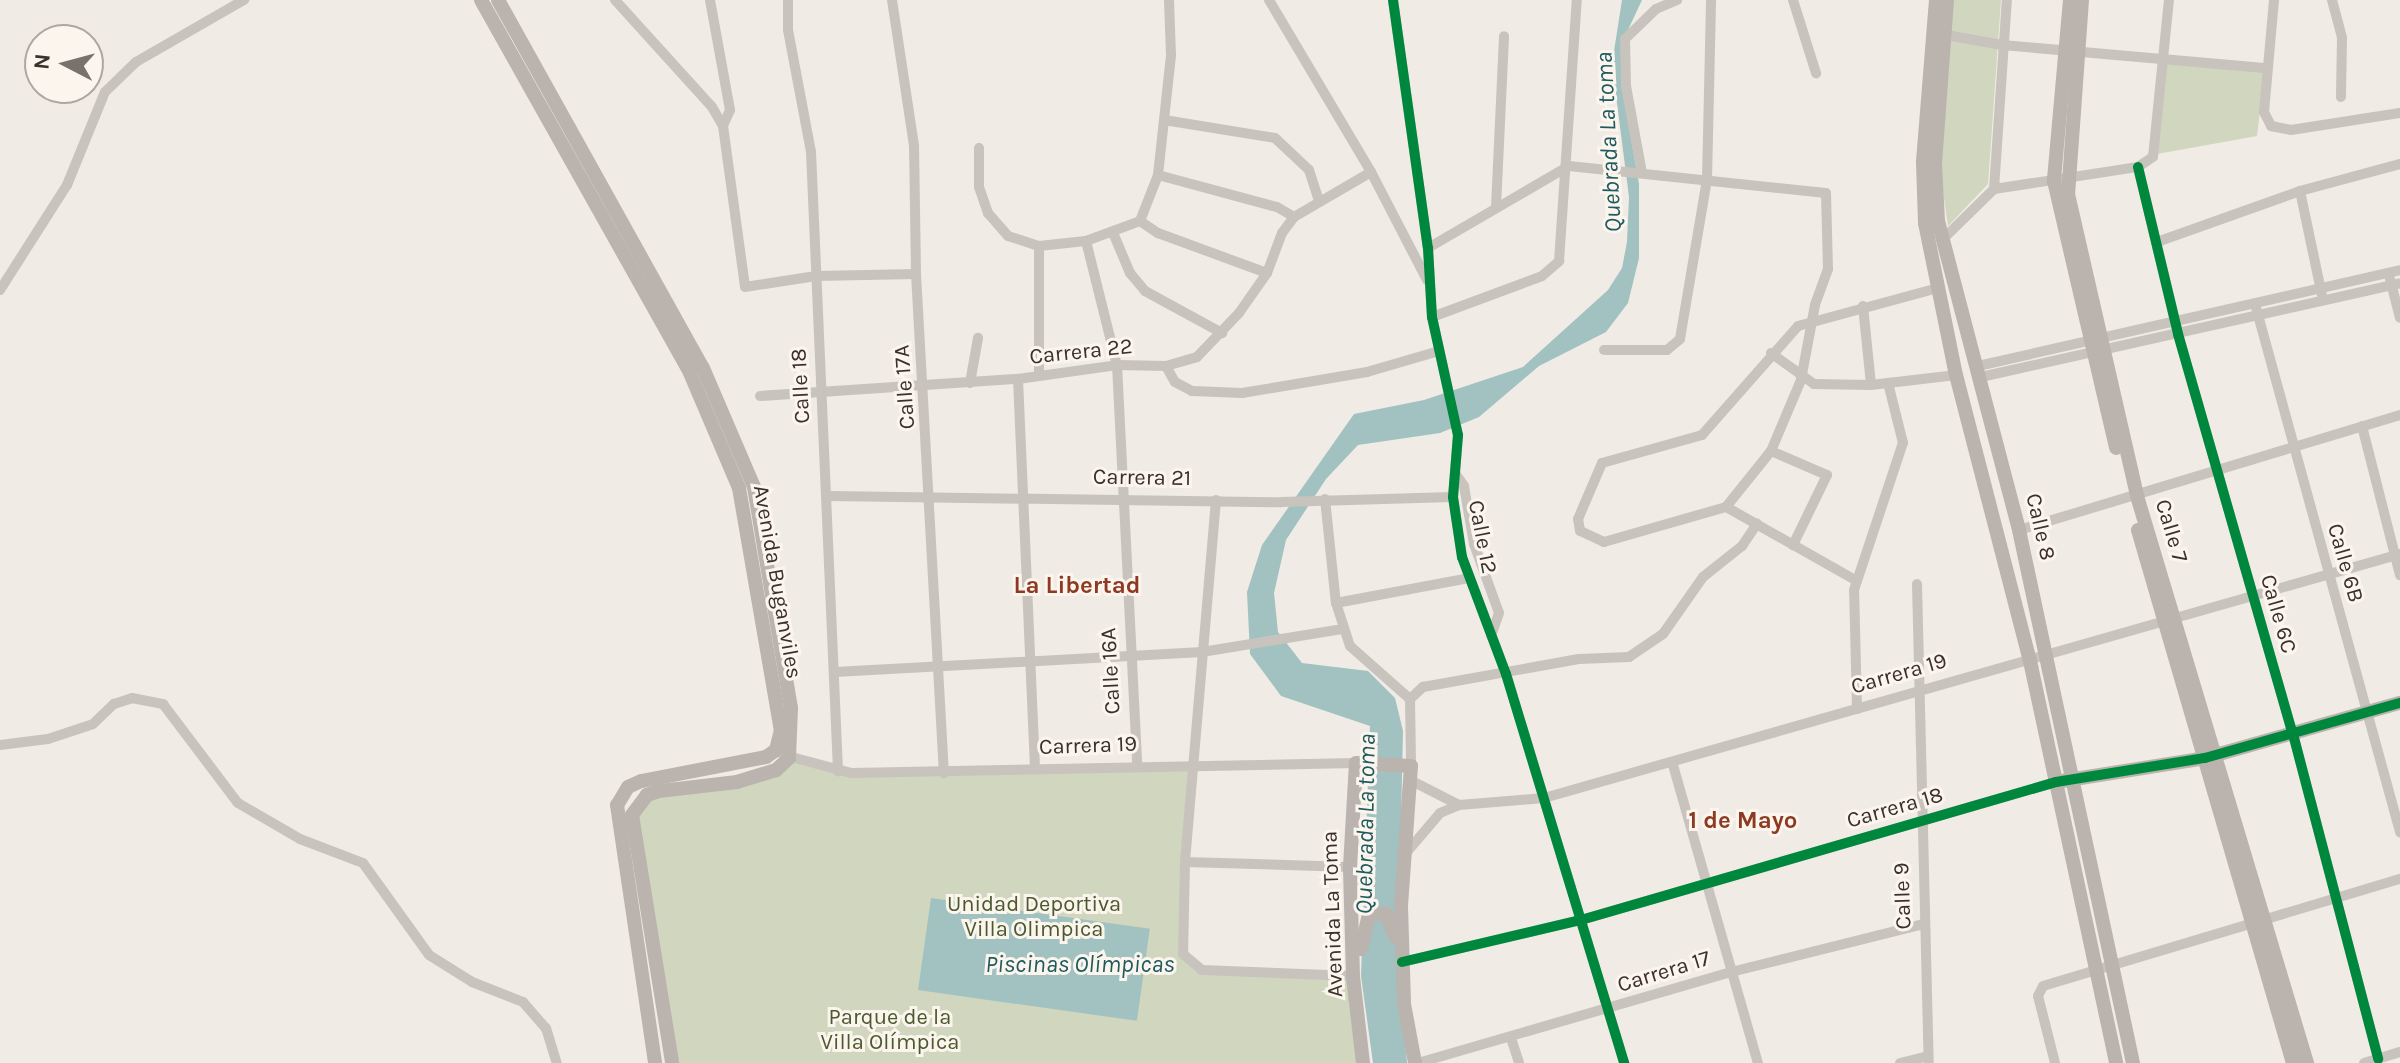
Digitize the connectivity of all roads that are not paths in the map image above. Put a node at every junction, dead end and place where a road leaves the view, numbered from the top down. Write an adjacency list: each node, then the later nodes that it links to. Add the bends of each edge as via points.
1 (244, 0): 63 (street, via 136,62 105,92 67,185)
2 (481, 0): 134 (main road, Avenida Buganviles, via 690,373 739,488)
3 (498, 0): 134 (main road, Avenida Buganviles, via 703,368 754,487 791,708)
4 (615, 0): 33 (street, via 712,107)
5 (710, 0): 33 (street, via 730,110)
6 (788, 0): 58 (street, Calle 18, via 790,44 811,152)
7 (892, 0): 57 (street, Calle 17A, via 914,145)
8 (1169, 0): 32 (street)
9 (1269, 0): 38 (street)
10 (1393, 0): 54 (street, Calle 12)
11 (1577, 0): 36 (street)
12 (1677, 0): 39 (street, via 1635,25 1623,48)
13 (1711, 0): 41 (street)
14 (1793, 0): 29 (street)
15 (1936, 0): 61 (main road, Calle 8, via 1922,197)
16 (1947, 0): 23 (main road, Calle 8)
17 (2007, 0): 25 (street)
18 (2070, 0): 26 (main road, Calle 7)
19 (2082, 0): 26 (main road, Calle 7)
20 (2169, 0): 27 (street)
21 (2274, 0): 28 (street)
22 (2332, 0): 30 (street, via 2342,38)
23 (1941, 34): 25 (street); 50 (main road, Calle 8, via 1935,164)
24 (1504, 36): 46 (street)
25 (2002, 45): 26 (street); 43 (street)
26 (2070, 49): 27 (street); 42 (main road, Calle 7)
27 (2162, 57): 28 (street); 37 (street, via 2153,157)
28 (2267, 68): 31 (street, via 2264,112 2271,126 2291,130)
29 (1816, 73)
30 (2341, 97)
31 (2400, 113)
32 (1164, 120): 40 (street); 45 (street, via 1275,138 1309,170)
33 (723, 126): 58 (street, via 745,287)
34 (979, 148): 53 (street, via 979,187 988,213 1008,236)
35 (2400, 164): 44 (street)
36 (1569, 166): 39 (street); 46 (street); 67 (street, via 1564,241 1554,270)
37 (2138, 167): 42 (street); 52 (street, Calle 6C)
38 (1371, 172): 45 (street); 60 (street)
39 (1642, 173): 41 (street)
40 (1158, 175): 47 (street, via 1277,207); 48 (street)
41 (1707, 179): 69 (street, via 1826,193 1828,269); 74 (street, via 1680,339 1667,350)
42 (2060, 180): 43 (street); 73 (main road, Calle 7)
43 (1994, 189): 50 (street)
44 (2300, 191): 52 (street); 62 (street)
45 (1319, 200): 47 (street)
46 (1496, 207): 54 (street)
47 (1294, 217): 56 (street)
48 (1140, 221): 49 (street); 56 (street, via 1158,233)
49 (1114, 235): 51 (street); 71 (street, via 1130,273 1145,291)
50 (1942, 240): 79 (main road, Calle 8)
51 (1086, 241): 53 (street); 77 (street, Calle 16A)
52 (2157, 242): 70 (street, Calle 6C)
53 (1039, 246): 80 (street)
54 (1428, 248): 60 (street, Calle 12)
55 (2394, 272): 59 (street); 62 (street)
56 (1267, 273): 71 (street)
57 (916, 274): 58 (street); 86 (street, Calle 17A)
58 (816, 276): 88 (street, Calle 18)
59 (2396, 284): 64 (street); 68 (street)
60 (1429, 286): 67 (street, Calle 12)
61 (1938, 288): 65 (street); 81 (main road, Calle 8)
62 (2321, 289): 64 (street); 66 (street)
63 (0, 290)
64 (2323, 301): 66 (street)
65 (1863, 306): 69 (street); 87 (street)
66 (2256, 310): 70 (street); 92 (street, Calle 6B)
67 (1432, 317): 75 (street, Calle 12)
68 (2400, 318)
69 (1813, 322): 76 (street, via 1798,326); 83 (street)
70 (2177, 328): 73 (street); 94 (street, Calle 6C)
71 (1222, 333): 78 (street, via 1197,357)
72 (978, 338): 84 (street)
73 (2096, 347): 79 (street); 101 (main road, Calle 7)
74 (1604, 350)
75 (1439, 351): 78 (street, Carrera 22, via 1367,372 1242,393 1192,391 1175,382); 95 (street, Calle 12, via 1458,435)
76 (1771, 353): 83 (street); 104 (street, via 1702,435 1602,463 1578,519 1580,531 1604,542)
77 (1117, 365): 78 (street, Carrera 22); 80 (street, Carrera 22); 99 (street, Calle 16A)
78 (1166, 366)
79 (1979, 372): 106 (main road, Calle 8)
80 (1039, 375): 82 (street, Carrera 22)
81 (1956, 375): 85 (street); 123 (main road, Calle 8)
82 (1018, 379): 84 (street, Carrera 22); 96 (street)
83 (1801, 380): 87 (street); 93 (street)
84 (970, 383): 86 (street, Carrera 22)
85 (1888, 383): 87 (street); 112 (street, via 1903,443)
86 (925, 385): 88 (street, Carrera 22); 98 (street, Calle 17A)
87 (1871, 385)
88 (821, 390): 89 (street, Carrera 22); 97 (street, Calle 18)
89 (760, 396)
90 (2400, 415): 91 (street)
91 (2362, 426): 92 (street); 108 (street)
92 (2290, 446): 94 (street); 109 (street, Calle 6B)
93 (1771, 451): 104 (street); 107 (street, via 1827,475)
94 (2218, 468): 101 (street); 114 (street, Calle 6C)
95 (1455, 473): 100 (street, Calle 12); 118 (street, via 1464,486 1474,544 1499,613)
96 (1023, 495): 98 (street, Carrera 21); 99 (street, Carrera 21); 122 (street)
97 (829, 496): 98 (street, Carrera 21); 125 (street, Calle 18)
98 (932, 496): 124 (street, Calle 17A)
99 (1126, 497): 102 (street, Carrera 21); 120 (street, Calle 16A)
100 (1453, 497): 103 (street, Carrera 21); 111 (street, Calle 12)
101 (2133, 498): 106 (street); 116 (main road, Calle 7)
102 (1216, 500): 103 (street, Carrera 21); 119 (street)
103 (1320, 500): 115 (street)
104 (1726, 507): 105 (street)
105 (1757, 524): 107 (street); 126 (street, via 1742,546 1703,577 1663,634 1629,657 1579,659)
106 (2019, 530): 121 (main road, Calle 8)
107 (1793, 545): 112 (street)
108 (2397, 554): 109 (street, Carrera 19); 110 (street)
109 (2327, 574): 114 (street, Carrera 19); 131 (street, Calle 6B)
110 (2400, 575)
111 (1469, 578): 115 (street); 118 (street, Calle 12)
112 (1857, 581): 130 (street, via 1852,600)
113 (1917, 584): 127 (street, Calle 9)
114 (2251, 597): 116 (street, Carrera 19); 132 (street, Calle 6C)
115 (1336, 603): 117 (street)
116 (2169, 618): 121 (street, Carrera 19); 135 (main road, Calle 7)
117 (1343, 629): 119 (street); 128 (street, via 1358,657)
118 (1491, 636): 126 (street, Calle 12)
119 (1202, 652): 120 (street); 136 (street)
120 (1129, 656): 122 (street); 139 (street, Calle 16A)
121 (2046, 657): 123 (street, Carrera 19); 144 (main road, Calle 8)
122 (1032, 661): 124 (street); 140 (street)
123 (2030, 661): 127 (street, Carrera 19); 144 (main road, Calle 8)
124 (938, 667): 125 (street); 143 (street, Calle 17A)
125 (835, 672): 141 (street, Calle 18)
126 (1506, 674): 128 (street, via 1423,687); 145 (street, Calle 12)
127 (1920, 689): 130 (street, Carrera 19); 147 (street, Calle 9)
128 (1410, 699): 142 (street)
129 (2400, 703): 131 (main road, Carrera 18)
130 (1857, 709): 138 (street, Carrera 19)
131 (2366, 711): 132 (main road, Carrera 18); 148 (street, Calle 6B)
132 (2293, 734): 135 (main road, Carrera 18); 154 (street, Calle 6C)
133 (0, 745): 170 (street, via 48,739 93,724 114,704 132,698 163,704 238,803 300,839 363,863 429,955 472,982 523,1002 546,1028)
134 (782, 754): 141 (street, Carrera 19); 171 (main road, via 641,781 628,787 617,805); 172 (main road, via 763,776 659,791 635,806 632,826)
135 (2210, 757): 144 (main road, Carrera 18); 156 (main road, Calle 7)
136 (1194, 763): 137 (street, Carrera 19); 139 (street, Carrera 19); 150 (street)
137 (1361, 763): 142 (main road, Carrera 19); 151 (main road, Avenida La Toma)
138 (1673, 765): 145 (street, Carrera 19); 153 (street)
139 (1137, 766): 140 (street, Carrera 19)
140 (1035, 770): 143 (street, Carrera 19)
141 (838, 771): 143 (street, Carrera 19)
142 (1409, 771): 146 (street, Carrera 19); 149 (main road)
143 (944, 773)
144 (2063, 781): 147 (street, Carrera 18); 159 (main road, Calle 8); 160 (main road, Calle 8)
145 (1544, 798): 146 (street, Carrera 19); 155 (street, Calle 12)
146 (1459, 805): 149 (street, via 1440,813)
147 (1921, 821): 153 (street, Carrera 18); 157 (street, Calle 9)
148 (2400, 832)
149 (1405, 855): 158 (main road)
150 (1185, 862): 151 (street); 162 (street, via 1182,944 1194,967)
151 (1350, 867): 162 (main road, Avenida La Toma)
152 (2400, 879): 154 (street)
153 (1706, 885): 155 (street, Carrera 18); 161 (street)
154 (2337, 897): 156 (street); 169 (street, Calle 6C)
155 (1581, 920): 158 (street, Carrera 18); 165 (street, Calle 12)
156 (2258, 922): 159 (street); 182 (main road, Calle 7); 183 (main road, Calle 7)
157 (1924, 924): 161 (street, Carrera 17); 168 (street, Calle 9)
158 (1402, 962): 164 (main road)
159 (2112, 966): 160 (street); 181 (main road, Calle 8)
160 (2096, 970): 179 (street, via 2039,991); 180 (main road, Calle 8)
161 (1731, 972): 165 (street, Carrera 17); 177 (street)
162 (1353, 976): 163 (main road, Avenida La Toma)
163 (1357, 1001): 164 (main road, via 1363,922 1380,914 1394,925); 173 (main road, Avenida La Toma)
164 (1404, 1004): 174 (main road)
165 (1610, 1010): 166 (street, Carrera 17); 176 (street, Calle 12)
166 (1511, 1038): 174 (street, Carrera 17); 175 (street)
167 (2400, 1052): 169 (street)
168 (1928, 1059): 178 (street)
169 (2378, 1059): 184 (street)
170 (557, 1063)
171 (655, 1063)
172 (672, 1063)
173 (1363, 1063)
174 (1416, 1063)
175 (1519, 1063)
176 (1624, 1063)
177 (1758, 1063)
178 (1900, 1063)
179 (2055, 1063)
180 (2116, 1063)
181 (2133, 1063)
182 (2293, 1063)
183 (2307, 1063)
184 (2364, 1063)

